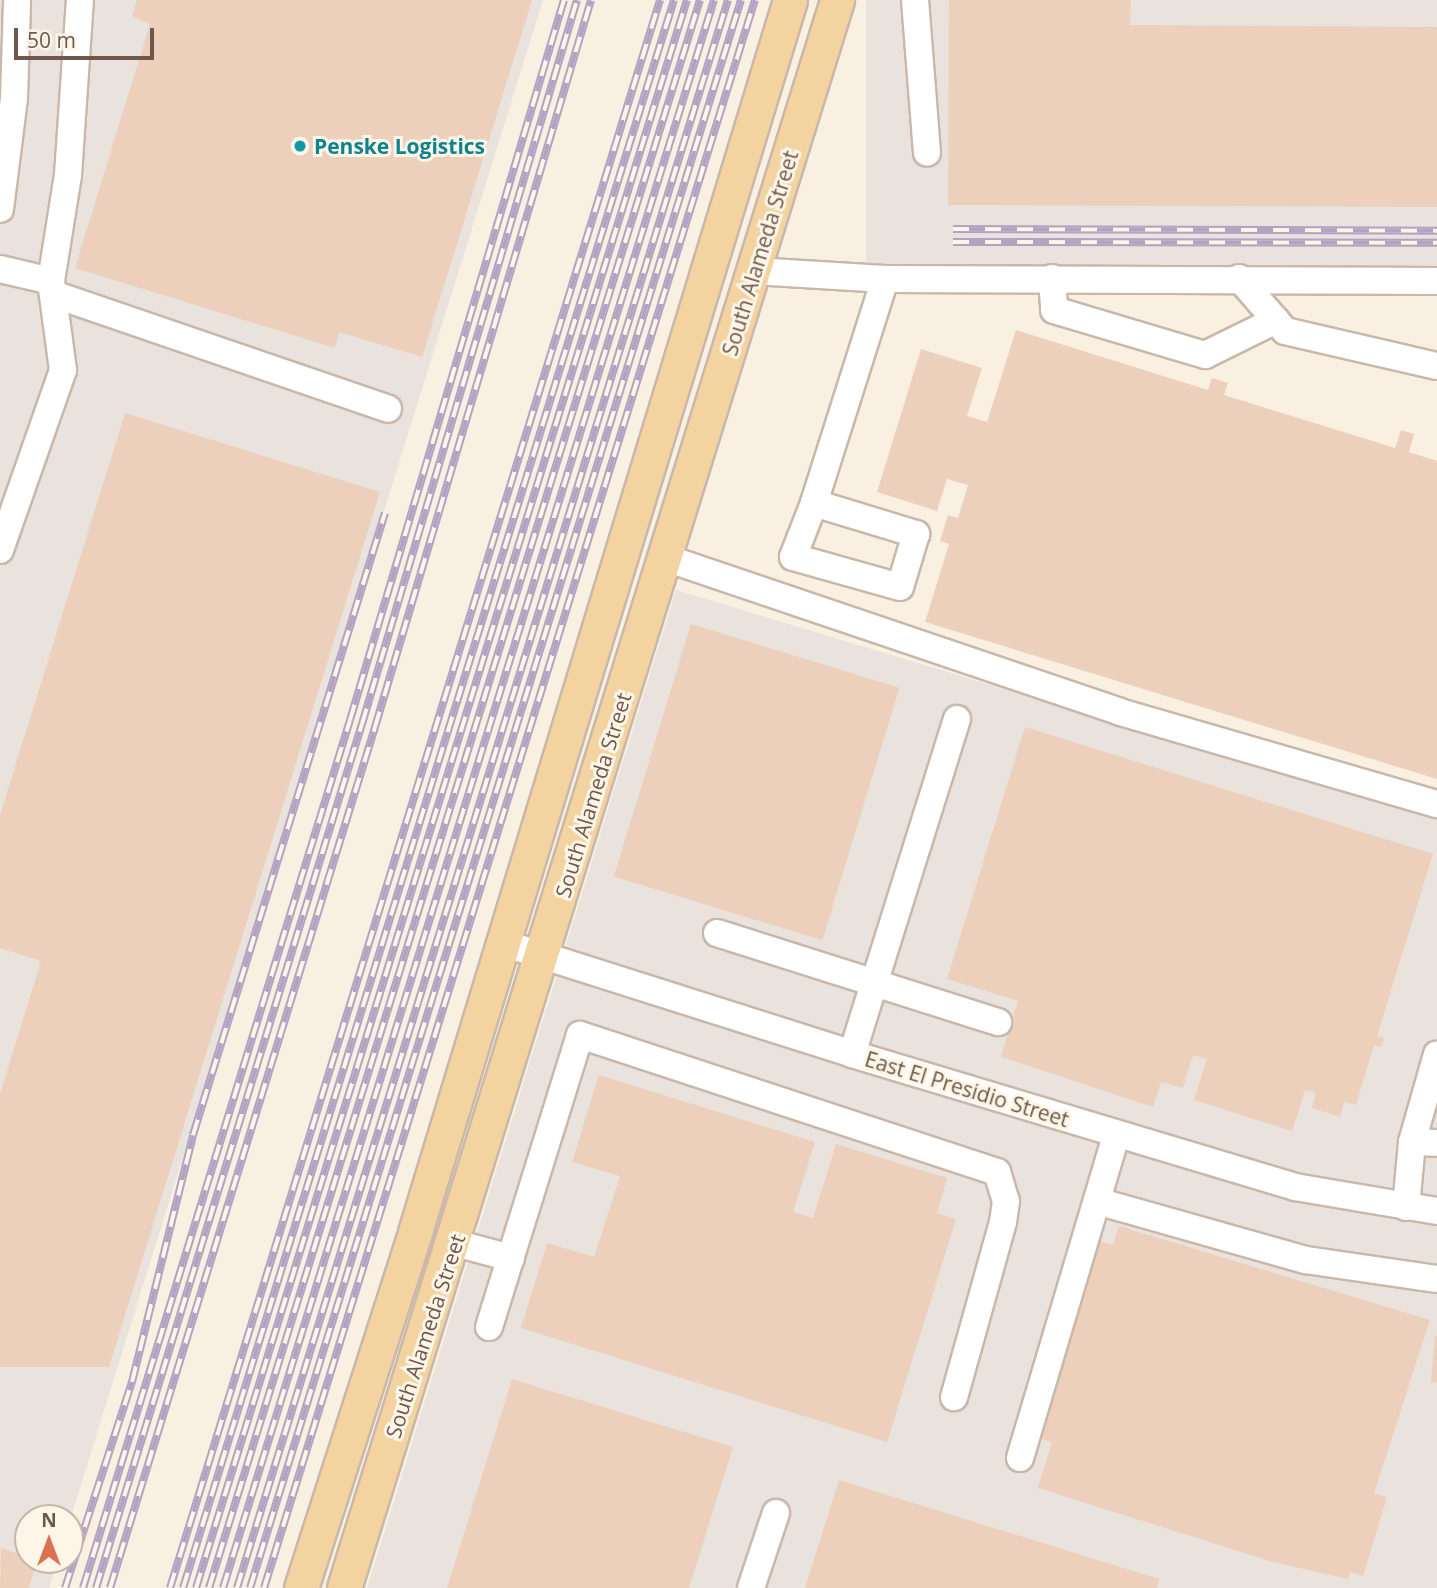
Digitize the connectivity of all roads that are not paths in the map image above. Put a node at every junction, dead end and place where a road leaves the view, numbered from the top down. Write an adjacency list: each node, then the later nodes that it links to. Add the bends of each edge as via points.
1 (17, 0): 6 (street)
2 (80, 0): 16 (street, via 68,175)
3 (790, 0): 9 (main road, South Alameda Street)
4 (837, 0): 11 (main road, South Alameda Street)
5 (915, 0): 7 (street)
6 (4, 153): 8 (street)
7 (927, 153)
8 (0, 209)
9 (715, 256): 11 (main road); 26 (main road, South Alameda Street)
10 (0, 269): 16 (street)
11 (754, 271): 14 (street); 22 (main road, South Alameda Street)
12 (1052, 278): 13 (street); 14 (street); 17 (street, via 1054,310 1205,355)
13 (1239, 278): 15 (street); 17 (street)
14 (885, 279): 20 (street)
15 (1437, 281)
16 (52, 288): 19 (street); 21 (street, via 63,370)
17 (1276, 320): 18 (street, via 1285,331)
18 (1437, 366)
19 (388, 410)
20 (814, 503)
21 (0, 550)
22 (666, 558): 24 (street, via 1120,712); 27 (main road, South Alameda Street)
23 (957, 719): 28 (street)
24 (1437, 804)
25 (717, 933): 28 (street)
26 (503, 943): 27 (street, East El Presidio Street); 37 (main road, South Alameda Street)
27 (544, 956): 30 (street, East El Presidio Street); 38 (main road, South Alameda Street)
28 (874, 981): 29 (street); 30 (street)
29 (998, 1023)
30 (852, 1054): 32 (street, East El Presidio Street)
31 (1437, 1054): 33 (street)
32 (1116, 1135): 34 (street); 35 (street, East El Presidio Street, via 1295,1187)
33 (1424, 1142): 35 (street)
34 (1097, 1201): 40 (street, via 1306,1261); 43 (street)
35 (1406, 1207): 36 (street, East El Presidio Street)
36 (1437, 1211)
37 (415, 1231): 38 (main road); 45 (main road, South Alameda Street)
38 (454, 1243): 39 (street); 46 (main road, South Alameda Street)
39 (511, 1258): 41 (street); 42 (street, via 580,1035 997,1172 1006,1201 1003,1222)
40 (1437, 1279)
41 (489, 1327)
42 (954, 1397)
43 (1020, 1458)
44 (776, 1513): 47 (street)
45 (301, 1588)
46 (344, 1588)
47 (751, 1588)

